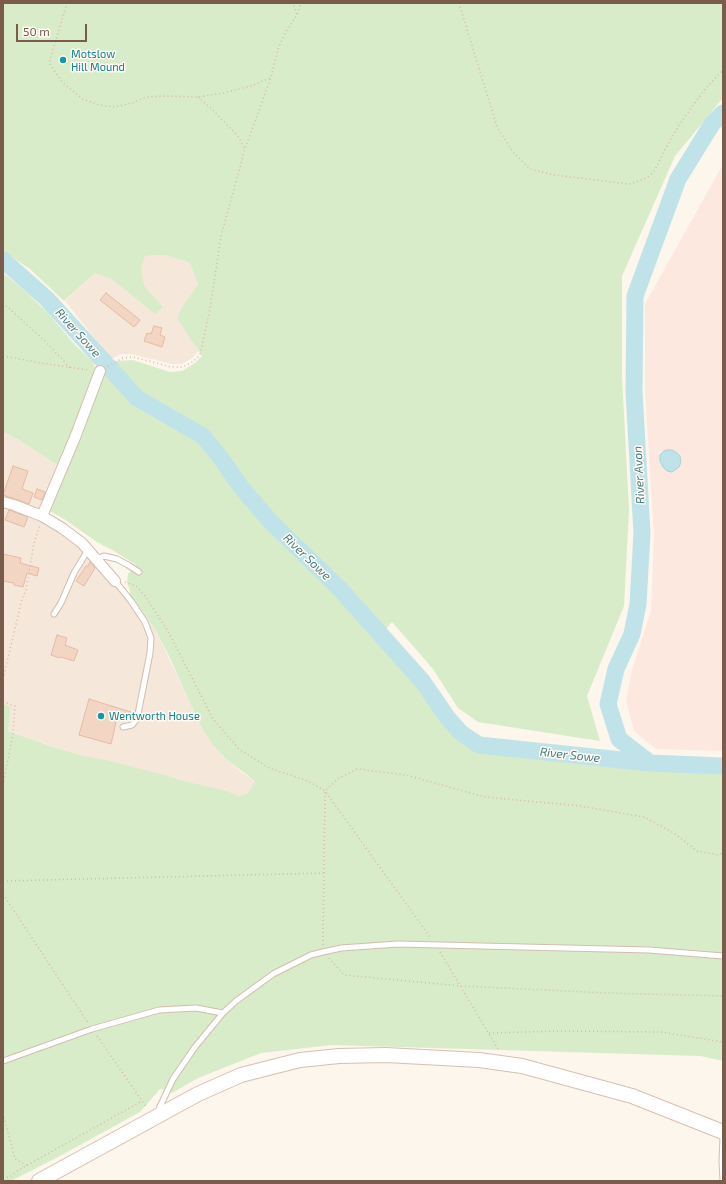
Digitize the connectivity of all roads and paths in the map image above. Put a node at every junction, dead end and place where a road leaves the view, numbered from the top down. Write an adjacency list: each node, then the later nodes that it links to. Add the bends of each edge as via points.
1 (67, 3): 8 (path, via 49,63 63,83 83,99 114,107 146,97)
2 (293, 3): 5 (path)
3 (301, 3): 5 (path)
4 (459, 3): 6 (path, via 497,127 513,152 530,168 554,174 629,184 648,177 655,170 679,125 705,89)
5 (297, 15): 7 (path, via 278,49)
6 (723, 70)
7 (271, 77): 8 (path, via 251,86); 9 (path)
8 (198, 97): 9 (path, via 238,136)
9 (245, 149): 13 (path, via 222,236 200,355 183,367 171,368 133,357 117,360)
10 (3, 303): 12 (path)
11 (3, 356): 12 (path)
12 (70, 368): 13 (path)
13 (104, 369): 15 (street)
14 (3, 502): 15 (street)
15 (42, 516): 16 (street, via 70,534); 21 (path)
16 (88, 550): 17 (street); 20 (lane)
17 (96, 559): 18 (lane, via 104,556 117,559); 19 (street)
18 (139, 572)
19 (115, 581): 23 (lane, via 145,622 151,638 136,719 132,725); 25 (path, via 136,586 145,596 168,630 213,719 239,749 269,768 308,781)
20 (54, 614)
21 (3, 679)
22 (3, 702): 24 (path, via 15,706 13,733)
23 (122, 727)
24 (3, 786)
25 (325, 791): 26 (path, via 339,778 357,769 406,775 485,797 580,806 644,817 674,833 697,851); 27 (path); 30 (path)
26 (723, 854)
27 (325, 873): 28 (path); 31 (path)
28 (3, 882)
29 (3, 894): 36 (path)
30 (436, 945): 31 (lane, via 398,944 341,948); 32 (lane, via 641,950); 33 (path)
31 (323, 952): 33 (path, via 344,976); 35 (lane, via 273,974)
32 (723, 956)
33 (461, 986): 34 (path); 37 (path)
34 (723, 996)
35 (223, 1013): 36 (lane, via 196,1008 159,1010); 42 (lane, via 195,1047 174,1079)
36 (92, 1029): 39 (lane); 45 (path, via 142,1101)
37 (489, 1033): 38 (path, via 661,1032); 40 (path, via 498,1049)
38 (723, 1042)
39 (3, 1061)
40 (499, 1063): 42 (main road, via 386,1055 300,1060 241,1075 198,1094); 43 (main road, via 522,1066 632,1096)
41 (3, 1113): 45 (path, via 14,1159)
42 (155, 1118): 48 (main road)
43 (723, 1132)
44 (723, 1136): 47 (lane)
45 (28, 1166): 46 (path, via 10,1177)
46 (3, 1178)
47 (723, 1180)
48 (39, 1181)

